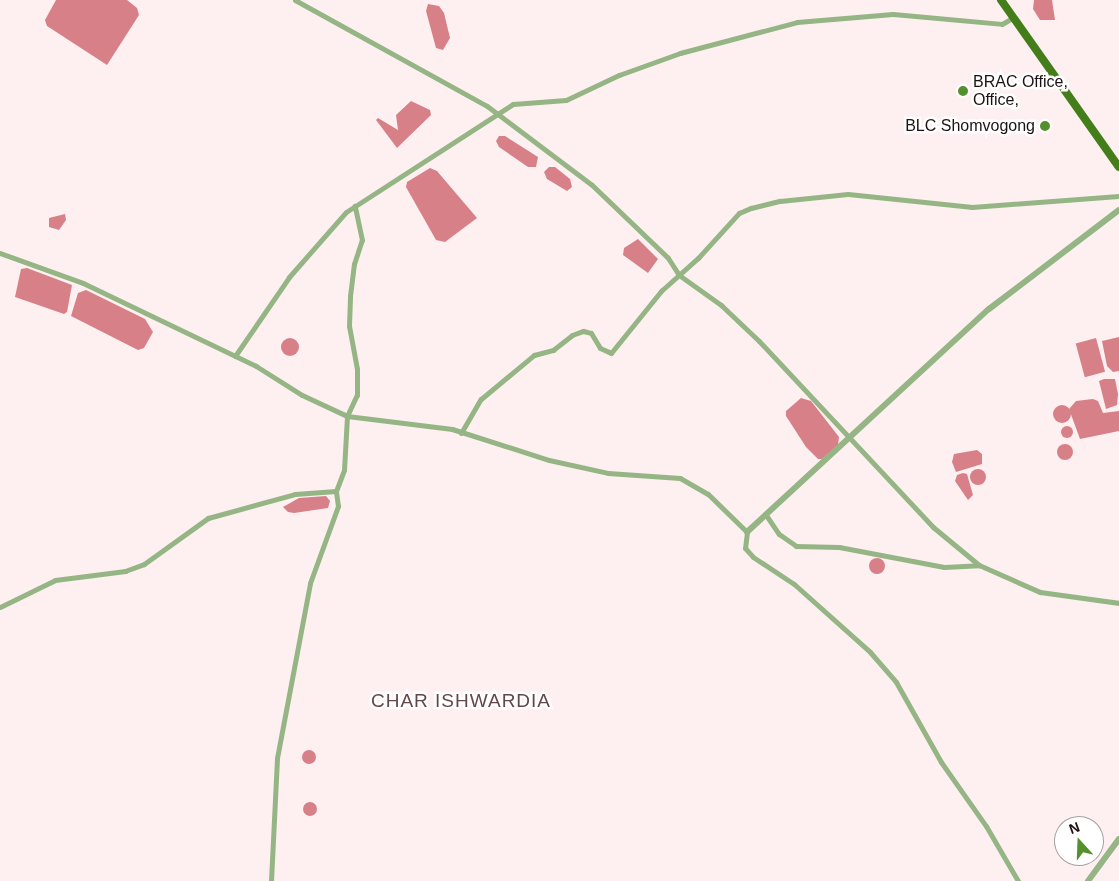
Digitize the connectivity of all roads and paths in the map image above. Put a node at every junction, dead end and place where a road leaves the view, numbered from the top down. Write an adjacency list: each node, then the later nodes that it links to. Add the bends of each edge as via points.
1 (295, 0): 4 (street)
2 (1001, 0): 3 (main road)
3 (1012, 18): 4 (street, via 1002,24 893,14 797,22 680,53 619,74 566,100 513,104); 5 (main road)
4 (496, 112): 7 (street); 10 (street, via 592,185 668,258)
5 (1119, 167)
6 (1119, 196): 10 (street, via 972,207 848,194 780,201 739,213)
7 (355, 206): 11 (street, via 346,212 289,278); 12 (street, via 362,240 351,282 349,326 357,369 357,395)
8 (1119, 210): 14 (street, via 989,309)
9 (0, 253): 11 (street, via 83,283)
10 (680, 275): 13 (street, via 661,291 611,353 600,348 591,333 583,331 572,335 554,350 534,355 481,399); 14 (street, via 706,293 753,335)
11 (235, 356): 12 (street, via 302,395)
12 (348, 416): 13 (street, via 425,424); 15 (street, via 344,470)
13 (461, 433): 17 (street, via 549,460 608,473 680,478 708,494)
14 (851, 436): 16 (street); 18 (street, via 933,527)
15 (336, 491): 20 (street, via 295,494 208,518 144,564 125,570 55,580); 22 (street, via 338,506 310,583 277,758)
16 (766, 515): 17 (street); 18 (street, via 783,538 796,546 839,547 944,566)
17 (748, 532): 23 (street, via 745,548 752,557 794,584 870,652 896,682 941,762 986,826)
18 (979, 564): 19 (street, via 1040,592)
19 (1119, 602)
20 (0, 607)
21 (1119, 839): 24 (street)
22 (271, 881)
23 (1018, 881)
24 (1088, 881)

